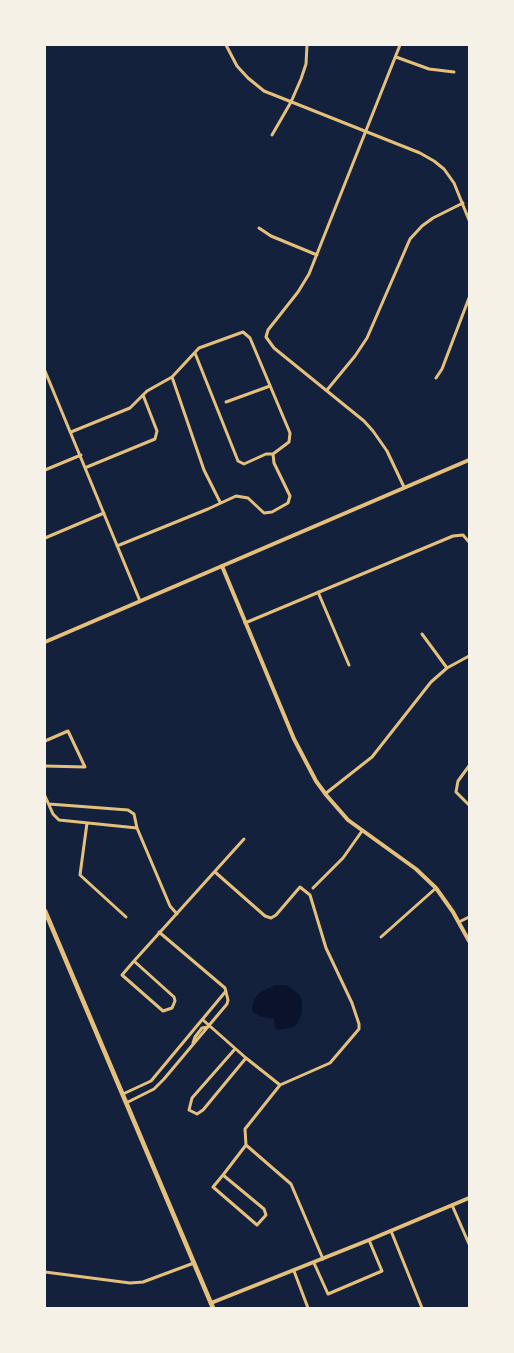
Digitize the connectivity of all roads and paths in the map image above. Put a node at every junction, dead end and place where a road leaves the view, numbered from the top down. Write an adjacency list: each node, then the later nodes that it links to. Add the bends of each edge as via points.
1 (226, 45): 6 (street, via 237,66 254,84)
2 (307, 45): 6 (street, via 304,70)
3 (400, 45): 4 (street)
4 (396, 56): 5 (street, via 429,69); 7 (street)
5 (454, 72)
6 (291, 102): 7 (street); 8 (street)
7 (366, 131): 9 (street, via 434,161 452,180); 12 (street)
8 (272, 135)
9 (463, 204): 10 (street); 21 (street, via 433,218 414,234 367,338)
10 (469, 220)
11 (259, 228): 12 (street)
12 (317, 255): 21 (street, via 307,279 266,337 274,348)
13 (469, 298): 14 (street)
14 (464, 315): 15 (street); 19 (street)
15 (469, 318)
16 (195, 352): 18 (street); 20 (street, via 243,332 250,338); 26 (street, via 238,461 244,464)
17 (45, 371): 24 (street)
18 (172, 377): 22 (street); 31 (street, via 204,470)
19 (436, 378)
20 (270, 386): 23 (street); 26 (street, via 291,436)
21 (327, 390): 30 (street, via 376,435)
22 (142, 395): 24 (street, via 126,410); 28 (street, via 157,431 155,439)
23 (226, 402)
24 (71, 432): 25 (street)
25 (81, 454): 28 (street); 29 (street)
26 (273, 454): 31 (street, via 290,496 288,503 264,513 243,495)
27 (469, 460): 30 (street)
28 (86, 467): 32 (street)
29 (45, 470)
30 (404, 487): 36 (street)
31 (220, 502): 35 (street)
32 (104, 513): 33 (street); 35 (street)
33 (45, 538)
34 (469, 542): 37 (street, via 463,535 453,536)
35 (117, 546): 38 (street)
36 (222, 566): 38 (street); 39 (street)
37 (318, 592): 39 (street); 43 (street)
38 (140, 601): 41 (street)
39 (245, 623): 48 (street, via 302,757)
40 (422, 634): 44 (street)
41 (45, 642)
42 (469, 656): 44 (street)
43 (349, 665)
44 (447, 668): 48 (street, via 427,686 372,757)
45 (45, 741): 46 (street, via 68,731 84,767)
46 (45, 766)
47 (469, 766): 51 (street, via 456,792)
48 (325, 794): 54 (street)
49 (45, 796): 50 (street)
50 (49, 804): 52 (street, via 59,820); 53 (street, via 128,810 134,814)
51 (469, 805)
52 (87, 822): 53 (street); 62 (street, via 80,875)
53 (137, 828): 60 (street)
54 (362, 831): 57 (street); 58 (street)
55 (244, 839): 56 (street)
56 (215, 872): 60 (street); 73 (street, via 272,918 300,887 310,895 326,948 359,1024 360,1029 330,1063)
57 (314, 888)
58 (436, 888): 63 (street); 65 (street)
59 (45, 911): 74 (main road)
60 (177, 914): 64 (street)
61 (469, 916): 63 (street)
62 (126, 917)
63 (459, 922): 66 (street)
64 (159, 933): 67 (street); 68 (street)
65 (381, 937)
66 (469, 941)
67 (134, 960): 67 (street, via 174,997 172,1008 163,1011 122,975)
68 (226, 991): 69 (street); 70 (street, via 227,1004)
69 (203, 1020): 70 (street); 74 (street, via 151,1081)
70 (208, 1026): 71 (street); 75 (street, via 154,1089)
71 (236, 1049): 72 (street); 72 (street, via 192,1098 189,1110 197,1114 203,1110)
72 (246, 1058): 73 (street)
73 (280, 1085): 76 (street, via 245,1129)
74 (123, 1094): 75 (main road)
75 (126, 1103): 84 (main road)
76 (246, 1145): 77 (street); 83 (street, via 291,1184)
77 (223, 1175): 77 (street, via 264,1209 266,1215 257,1225 213,1187)
78 (469, 1197): 79 (street)
79 (452, 1205): 80 (street); 82 (street)
80 (391, 1231): 81 (street); 90 (street)
81 (369, 1240): 83 (street); 85 (street, via 382,1271 328,1294)
82 (469, 1244)
83 (323, 1259): 85 (street)
84 (194, 1263): 87 (street, via 130,1283); 88 (main road)
85 (314, 1263): 86 (street)
86 (294, 1270): 88 (street); 89 (street)
87 (45, 1272)
88 (212, 1305)
89 (308, 1308)
90 (422, 1308)

